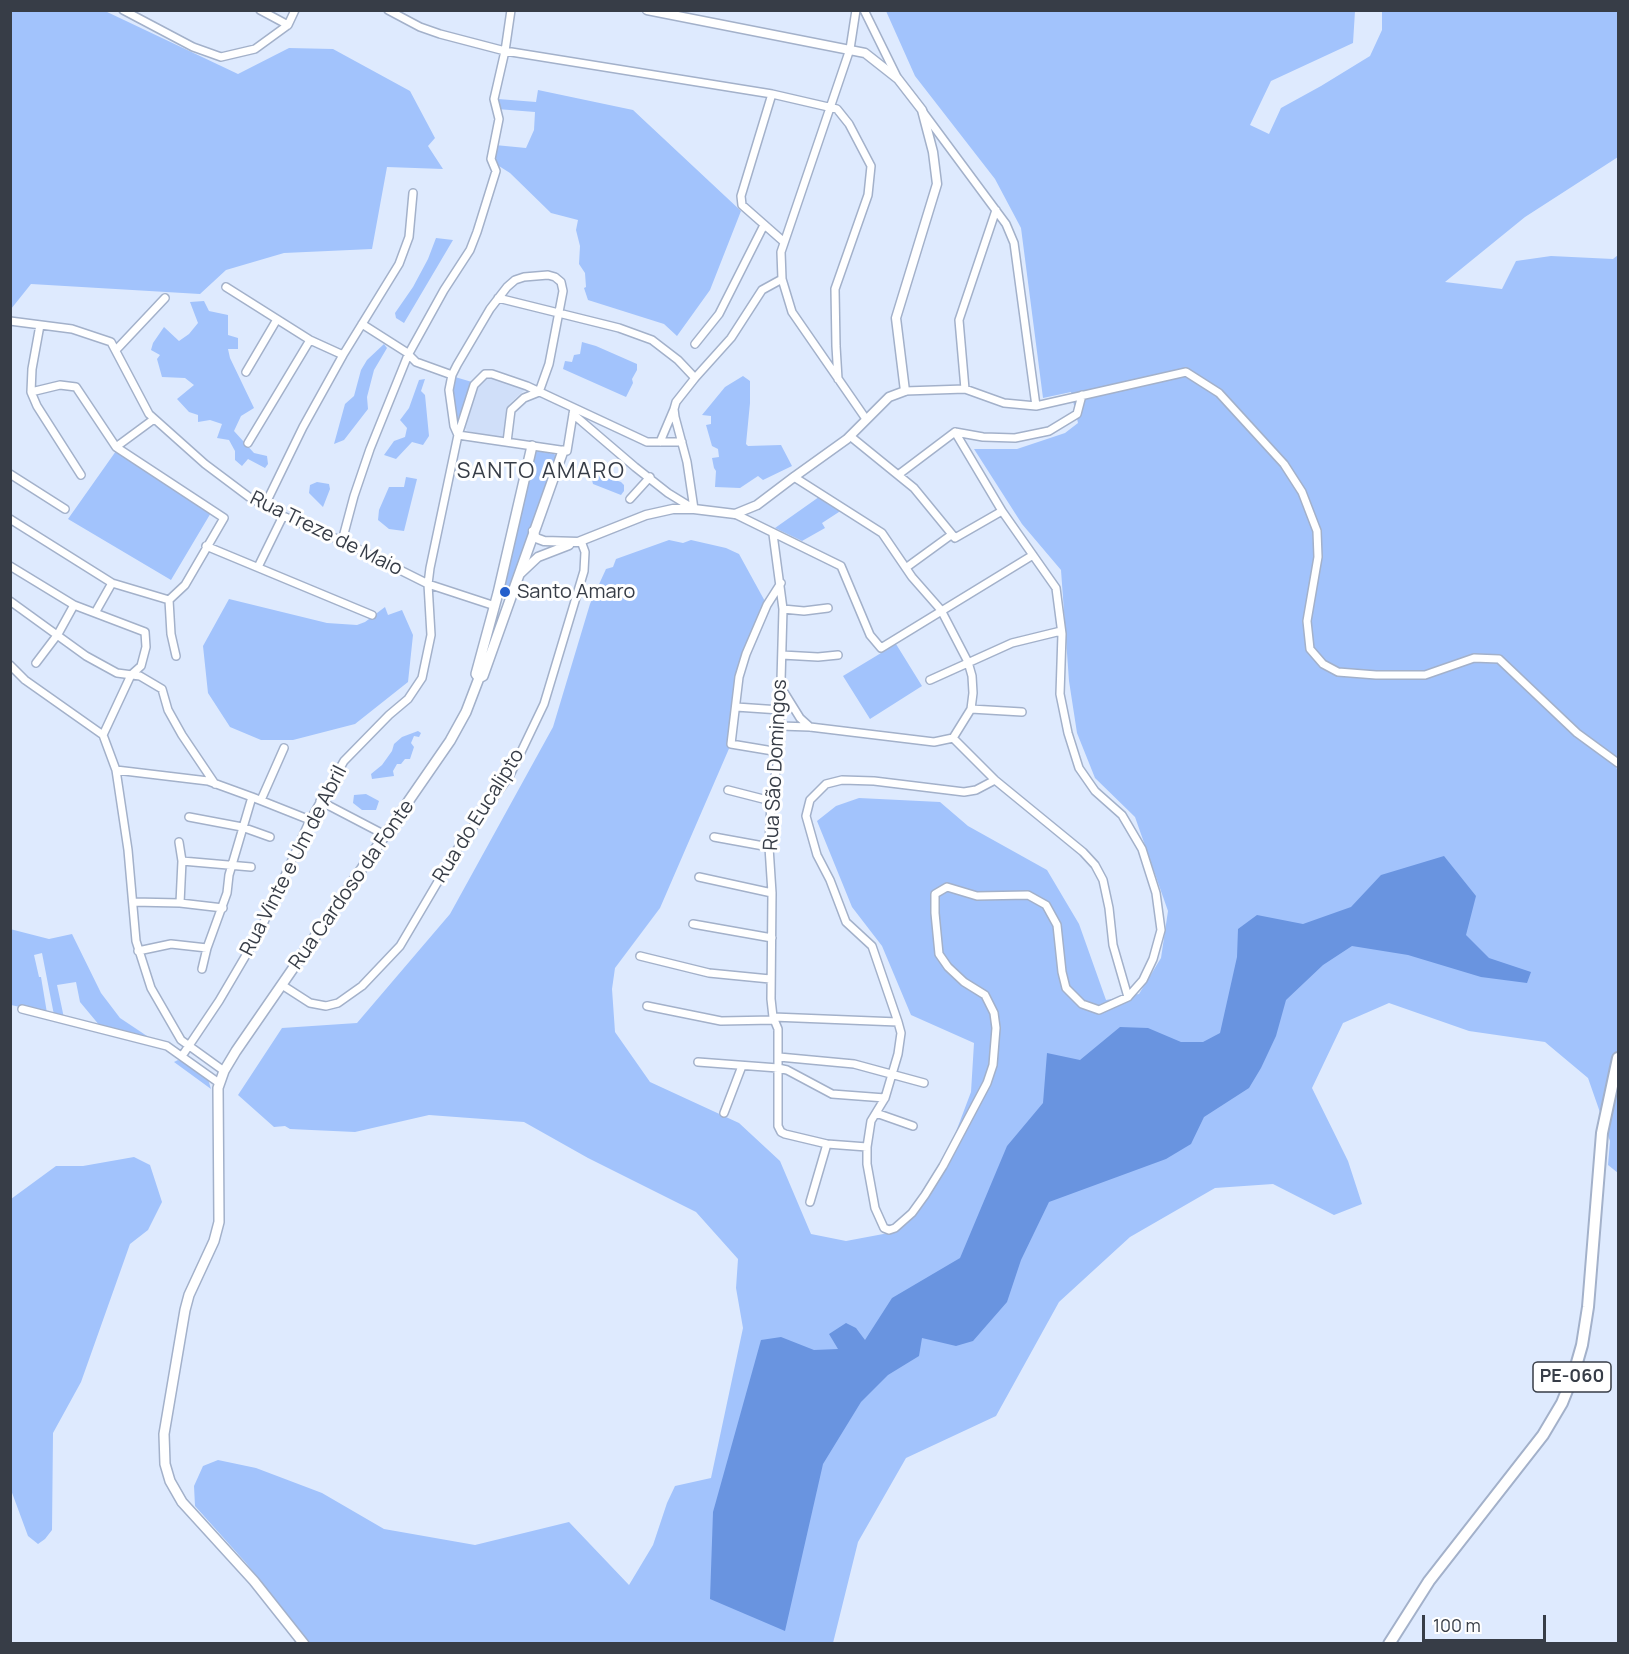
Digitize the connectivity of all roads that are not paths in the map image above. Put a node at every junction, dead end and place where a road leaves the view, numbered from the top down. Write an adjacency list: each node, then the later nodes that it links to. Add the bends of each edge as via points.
1 (123, 10): 9 (street, via 193,47 221,57 255,49)
2 (260, 10): 9 (street)
3 (296, 10): 9 (street)
4 (388, 10): 11 (street, via 420,27)
5 (511, 10): 11 (street)
6 (647, 10): 10 (street)
7 (856, 10): 10 (street)
8 (864, 10): 12 (street)
9 (288, 25)
10 (850, 49): 12 (street, via 865,53); 14 (street)
11 (505, 51): 13 (street); 33 (street, via 494,99 499,119 491,161 496,171 477,232)
12 (898, 79): 15 (street)
13 (772, 94): 14 (street); 18 (street, via 741,196 742,205)
14 (831, 107): 19 (street); 37 (street, via 849,124 870,166 868,195 835,289)
15 (922, 110): 17 (street); 39 (street, via 937,184 896,318)
16 (413, 193): 27 (street, via 406,249)
17 (996, 210): 38 (street, via 959,320); 43 (street, via 1014,243)
18 (764, 225): 19 (street); 30 (street, via 719,314)
19 (784, 242): 20 (street)
20 (782, 279): 36 (street, via 762,290 731,338); 37 (street, via 792,312)
21 (226, 287): 26 (street)
22 (165, 298): 31 (street)
23 (498, 298): 24 (street); 24 (street, via 515,280 548,275 561,282); 35 (street)
24 (560, 313): 36 (street, via 652,340); 41 (street)
25 (10, 321): 28 (street, Rua Treze de Maio)
26 (276, 321): 29 (street); 34 (street)
27 (362, 324): 32 (street); 33 (street)
28 (40, 325): 31 (street, Rua Treze de Maio, via 72,329 111,342); 40 (street)
29 (310, 340): 32 (street); 54 (street)
30 (695, 344)
31 (116, 351): 46 (street, Rua Treze de Maio)
32 (343, 355): 64 (street)
33 (408, 355): 35 (street, via 416,362); 74 (street, via 370,449)
34 (246, 372)
35 (452, 375): 49 (street, via 449,390)
36 (695, 378): 44 (street)
37 (838, 380): 47 (street)
38 (965, 388): 39 (street); 43 (street, via 1004,403)
39 (905, 391): 47 (street, via 889,397)
40 (31, 392): 56 (street, via 60,385 75,387); 59 (street)
41 (539, 392): 45 (street); 49 (street, Rua Vinte e Um de Abril, via 484,374 474,385); 51 (street, via 524,398 511,410)
42 (1082, 395): 43 (street); 48 (street, via 1077,414 1049,431 1015,438); 117 (street, via 1186,372 1219,393 1284,465 1302,492 1317,531 1318,557 1307,621 1310,649 1323,664 1338,672 1425,675 1474,658 1499,659 1577,733)
43 (1036, 406)
44 (674, 409): 52 (street); 53 (street)
45 (573, 411): 52 (street, via 647,442); 57 (street, Rua Cardoso da Fonte, via 567,451); 61 (street)
46 (154, 418): 56 (street); 64 (street, Rua Treze de Maio, via 205,464)
47 (866, 419): 50 (street)
48 (955, 432): 60 (street); 67 (street)
49 (459, 435): 51 (street); 84 (street, Rua Vinte e Um de Abril)
50 (850, 436): 60 (street); 62 (street)
51 (507, 442): 55 (street)
52 (660, 442): 53 (street)
53 (682, 442): 66 (street)
54 (248, 443)
55 (532, 446): 57 (street); 88 (main road, Rua Cardoso da Fonte)
56 (116, 447): 76 (street, via 224,518)
57 (563, 451): 71 (main road, Rua Cardoso da Fonte)
58 (10, 474): 65 (street)
59 (81, 475)
60 (898, 475): 73 (street, via 914,488)
61 (650, 477): 63 (street); 66 (street)
62 (794, 477): 68 (street, via 757,506); 80 (street, via 882,533)
63 (630, 499)
64 (264, 507): 69 (street, Rua Treze de Maio)
65 (65, 509)
66 (694, 509): 68 (street); 75 (street, via 646,515)
67 (1002, 511): 73 (street, via 955,538); 77 (street)
68 (735, 514): 72 (street)
69 (283, 516): 74 (street, Rua Treze de Maio); 79 (street)
70 (10, 519): 82 (street)
71 (533, 531): 75 (street, via 536,538 544,541); 81 (main road, Rua Cardoso da Fonte)
72 (773, 534): 83 (street, Rua São Domingos); 92 (street, via 841,566 870,635 881,648)
73 (951, 535): 80 (street)
74 (342, 541): 84 (street, Rua Treze de Maio)
75 (579, 541): 81 (street, via 537,557); 149 (street, Rua do Eucalipto, via 585,552 584,571 544,704 510,775 456,851 400,946 362,986 338,1003 310,1003)
76 (206, 546): 79 (street); 85 (street, via 185,585)
77 (1034, 555): 92 (street); 95 (street, via 1056,588)
78 (10, 566): 87 (street)
79 (258, 567): 94 (street)
80 (907, 567): 92 (street)
81 (516, 580): 91 (main road, Rua Cardoso da Fonte)
82 (112, 583): 85 (street); 93 (street)
83 (781, 583): 90 (street, Rua São Domingos); 107 (street, via 746,654)
84 (428, 584): 88 (street, Rua Treze de Maio); 124 (street, Rua Vinte e Um de Abril, via 431,635 422,678 408,699 344,761)
85 (169, 600): 99 (street)
86 (10, 602): 96 (street)
87 (74, 605): 93 (street); 96 (street)
88 (495, 606): 91 (main road); 104 (main road, Rua Cardoso da Fonte, via 476,674)
89 (828, 608): 90 (street)
90 (783, 609): 97 (street, Rua São Domingos)
91 (506, 610): 104 (main road, Rua Cardoso da Fonte)
92 (941, 610): 100 (street)
93 (95, 613): 103 (street, via 145,632 141,666)
94 (372, 615)
95 (1061, 631): 100 (street, via 1012,643); 150 (street, via 1060,694 1078,768 1095,791 1122,815 1142,849 1156,893 1161,930 1156,949 1143,980)
96 (58, 634): 101 (street); 103 (street, via 86,656 117,673)
97 (782, 655): 98 (street); 106 (street, Rua São Domingos)
98 (838, 655)
99 (176, 656)
100 (968, 662): 105 (street); 108 (street, via 972,676)
101 (36, 663)
102 (10, 665): 113 (street)
103 (131, 675): 113 (street); 120 (street, via 162,689 168,710)
104 (479, 678): 129 (main road, Rua Cardoso da Fonte, via 450,741)
105 (930, 680)
106 (781, 687): 109 (street, Rua São Domingos); 112 (street)
107 (736, 707): 109 (street); 116 (street, via 731,744)
108 (971, 709): 110 (street); 114 (street)
109 (780, 710): 111 (street, Rua São Domingos)
110 (1022, 712)
111 (780, 726): 112 (street); 116 (street, Rua São Domingos)
112 (810, 727): 114 (street, via 934,742)
113 (103, 735): 118 (street)
114 (953, 738): 119 (street)
115 (284, 748): 123 (street)
116 (779, 752): 125 (street, Rua São Domingos)
117 (1618, 763)
118 (116, 770): 120 (street); 139 (street)
119 (994, 780): 150 (street, via 1095,865 1103,880 1113,945); 154 (street, via 964,792 842,780 826,784 810,800 806,816 817,855 846,922 872,946)
120 (215, 784): 122 (street)
121 (728, 790): 125 (street)
122 (252, 797): 123 (street); 128 (street)
123 (261, 800): 127 (street)
124 (320, 801): 127 (street, Rua Vinte e Um de Abril); 129 (street)
125 (771, 801): 133 (street, Rua São Domingos)
126 (189, 817): 128 (street)
127 (310, 820): 155 (street, Rua Vinte e Um de Abril, via 259,933)
128 (242, 827): 130 (street); 135 (street)
129 (387, 836): 149 (main road, Rua Cardoso da Fonte)
130 (270, 837)
131 (714, 837): 133 (street)
132 (179, 842): 134 (street)
133 (769, 847): 138 (street, Rua São Domingos)
134 (182, 861): 135 (street); 140 (street)
135 (233, 865): 136 (street); 141 (street)
136 (251, 867)
137 (699, 877): 138 (street)
138 (772, 892): 143 (street, Rua São Domingos)
139 (133, 902): 140 (street); 145 (street)
140 (180, 903): 141 (street)
141 (223, 908): 144 (street)
142 (693, 924): 143 (street)
143 (772, 938): 148 (street, Rua São Domingos)
144 (207, 948): 145 (street, via 171,944); 147 (street)
145 (138, 951): 155 (street, via 160,1006 175,1032)
146 (640, 956): 148 (street, via 709,973)
147 (202, 969)
148 (770, 979): 153 (street, Rua São Domingos)
149 (282, 985): 162 (main road, Rua Cardoso da Fonte)
150 (1128, 997): 171 (street, via 1099,1010 1082,1004 1066,988 1057,925 1046,905 1028,895 977,896 946,887 935,894 939,954 948,967 991,1004 996,1028 991,1075 925,1195 892,1230 884,1228 875,1208)
151 (646, 1006): 153 (street, via 722,1021)
152 (22, 1009): 156 (street, via 167,1046)
153 (774, 1019): 154 (street); 157 (street, Rua São Domingos)
154 (898, 1022): 163 (street, via 900,1042)
155 (189, 1045): 156 (street, Rua Vinte e Um de Abril); 162 (street)
156 (182, 1056): 165 (street)
157 (778, 1057): 161 (street, Rua São Domingos); 163 (street, via 854,1064)
158 (1618, 1058): 174 (main road, PE-060, via 1602,1133 1590,1291 1574,1373 1543,1436 1429,1581)
159 (698, 1062): 160 (street)
160 (742, 1066): 161 (street); 167 (street)
161 (778, 1068): 166 (street, via 832,1094); 170 (street, Rua São Domingos, via 779,1129)
162 (224, 1071): 165 (main road, Rua Cardoso da Fonte)
163 (892, 1074): 164 (street); 166 (street)
164 (924, 1083)
165 (218, 1086): 173 (main road, via 219,1222 185,1310 164,1434 165,1464 182,1502 254,1581)
166 (885, 1098): 168 (street)
167 (723, 1113)
168 (876, 1113): 169 (street); 171 (street)
169 (913, 1126)
170 (827, 1144): 171 (street); 172 (street)
171 (867, 1147)
172 (810, 1202)
173 (304, 1644)
174 (1389, 1644)

